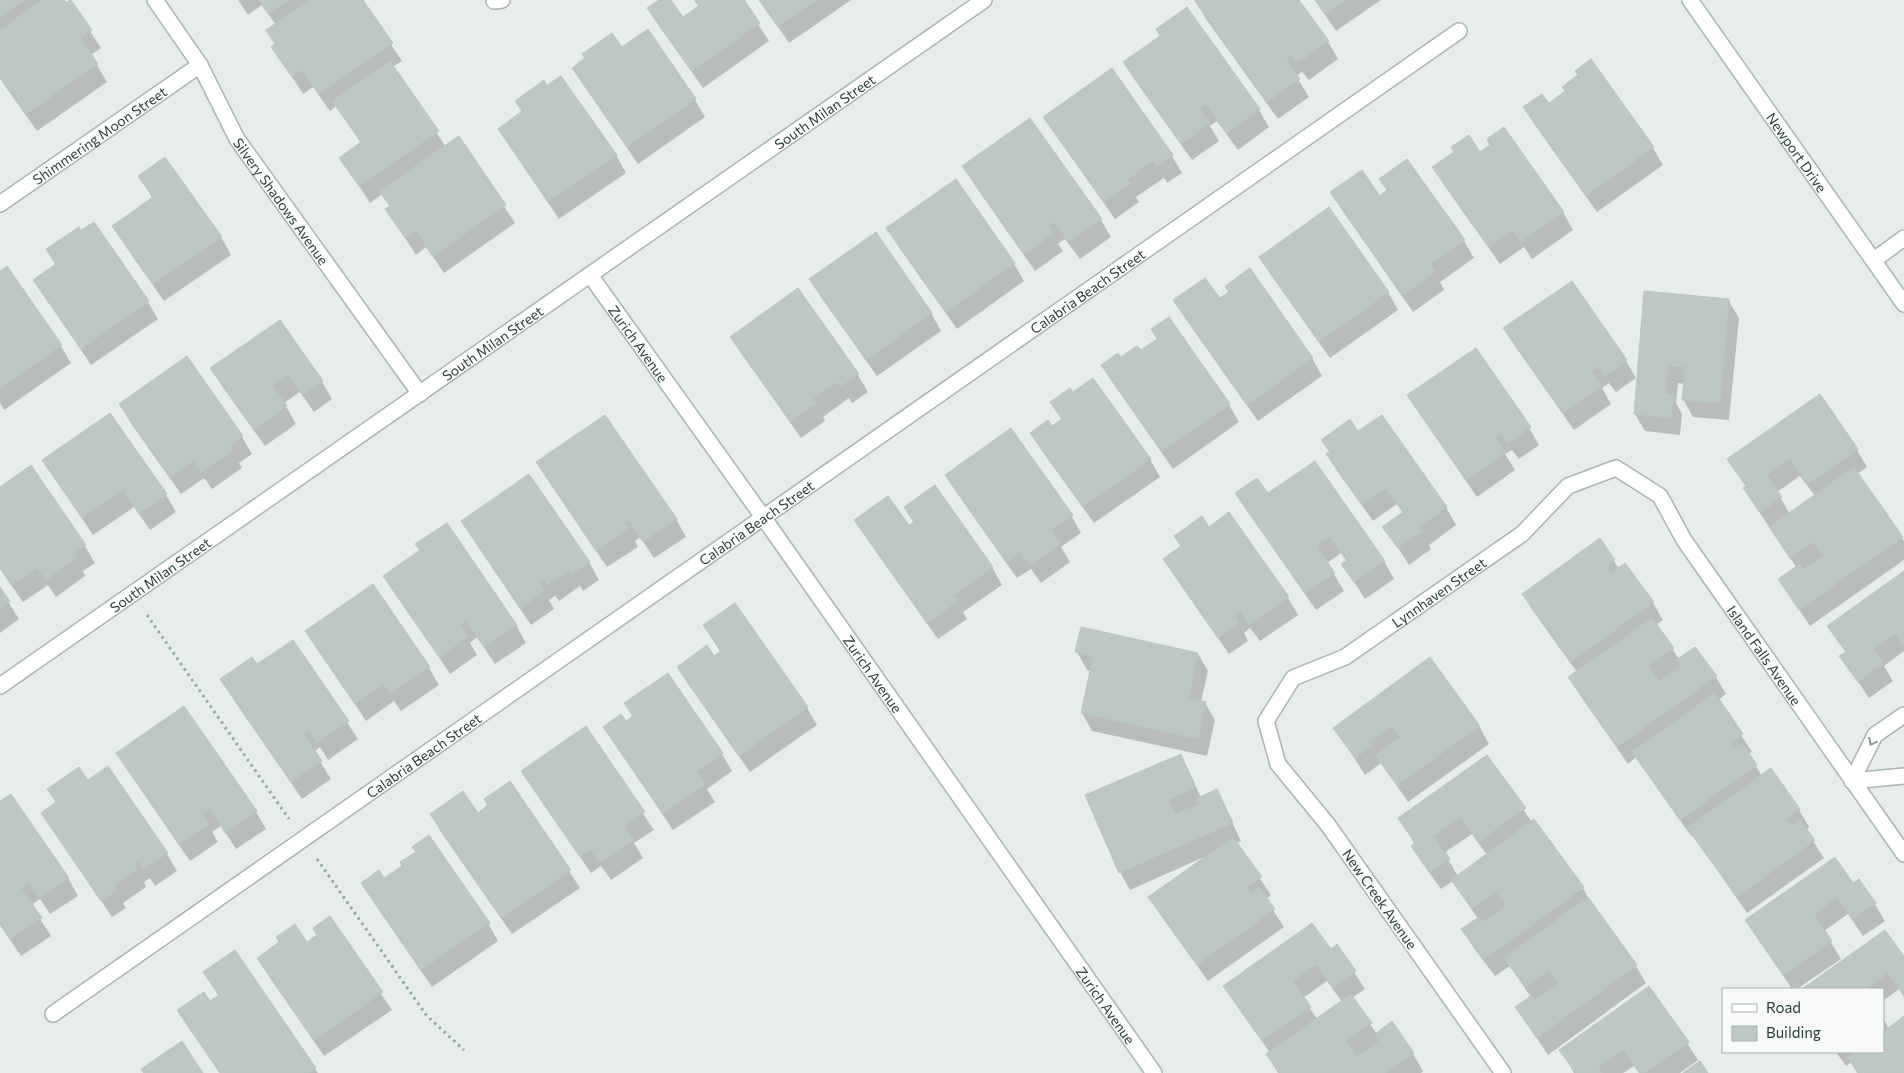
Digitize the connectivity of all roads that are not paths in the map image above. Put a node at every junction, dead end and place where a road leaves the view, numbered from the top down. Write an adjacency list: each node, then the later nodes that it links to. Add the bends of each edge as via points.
1 (154, 0): 5 (street, Silvery Shadows Avenue)
2 (984, 0): 9 (street, South Milan Street)
3 (1690, 0): 8 (street, Newport Drive)
4 (1459, 31): 13 (street, Calabria Beach Street)
5 (200, 65): 6 (street, Shimmering Moon Street); 11 (street, Silvery Shadows Avenue, via 237,138)
6 (0, 204)
7 (1904, 238): 8 (street)
8 (1874, 260): 10 (street, Newport Drive)
9 (590, 275): 11 (street, South Milan Street); 13 (street, Zurich Avenue)
10 (1904, 304)
11 (420, 394): 14 (street, South Milan Street)
12 (1616, 468): 16 (street, Lynnhaven Street, via 1568,486 1522,534 1345,657 1293,678); 18 (street, Island Falls Avenue, via 1660,496 1684,540)
13 (763, 518): 20 (street, Calabria Beach Street); 21 (street, Zurich Avenue)
14 (0, 686)
15 (1904, 715): 18 (street, one-way to 18, via 1875,735)
16 (1266, 722): 22 (street, New Creek Avenue, via 1278,764 1328,824)
17 (1904, 776): 18 (street)
18 (1852, 781): 19 (street, Island Falls Avenue)
19 (1904, 854)
20 (53, 1014)
21 (1154, 1073)
22 (1503, 1073)

